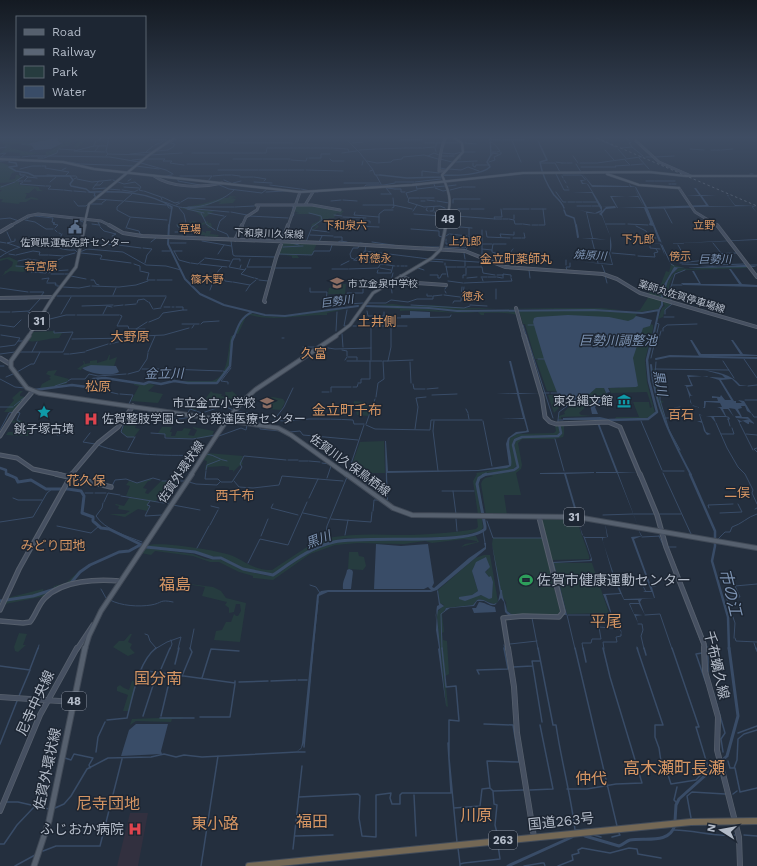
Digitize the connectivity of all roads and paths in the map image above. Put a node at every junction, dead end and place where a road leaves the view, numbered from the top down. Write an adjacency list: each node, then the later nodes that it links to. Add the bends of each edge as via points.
1 (119, 178): 15 (main road, 31, via 89,204)
2 (156, 178): 8 (street, via 167,183)
3 (175, 178): 8 (main road)
4 (443, 178): 7 (main road, 48)
5 (473, 178): 7 (main road)
6 (619, 178): 9 (main road, via 639,186)
7 (445, 182): 11 (main road); 19 (main road, 48, via 450,192 451,203)
8 (222, 184): 10 (main road)
9 (679, 188): 21 (street, via 699,215 714,223)
10 (300, 192): 11 (main road); 12 (street)
11 (313, 192): 13 (street)
12 (296, 204): 13 (street); 17 (street, via 258,205 256,210 246,217); 18 (street)
13 (306, 205): 14 (street)
14 (340, 210)
15 (85, 220): 16 (street, 下和泉川久保線, via 34,215); 17 (street, 下和泉川久保線, via 103,222 128,234); 23 (main road, 31, via 75,269)
16 (0, 232)
17 (235, 240): 18 (street, 下和泉川久保線)
18 (282, 241): 19 (street, 下和泉川久保線); 25 (street)
19 (441, 249): 20 (main road, 佐賀外環状線 / 48, via 430,259); 27 (street, 薬師丸佐賀停車場線, via 471,252 492,263 512,268 586,272 608,276 632,290 649,296)
20 (401, 276): 22 (street, via 415,282); 32 (main road, 佐賀外環状線 / 48, via 373,293 354,322 346,329 250,394)
21 (757, 277)
22 (446, 285)
23 (53, 297): 24 (street); 29 (main road, 31)
24 (0, 298)
25 (265, 302)
26 (516, 308): 38 (street, 千布蠣久線, via 542,397 545,417 550,422 558,424 608,422 620,427)
27 (757, 327)
28 (0, 358): 29 (street)
29 (10, 364): 30 (main road)
30 (30, 390): 31 (main road, 佐賀川久保鳥栖線 / 31); 33 (street)
31 (133, 406): 32 (main road, 佐賀川久保鳥栖線 / 31); 35 (street, via 118,427 98,443)
32 (227, 421): 37 (main road, 佐賀川久保鳥栖線 / 31, via 266,425 284,431 393,508 404,513 424,516); 40 (main road, 佐賀外環状線 / 48)
33 (0, 436)
34 (0, 455): 35 (street, via 16,457 33,469)
35 (69, 478): 36 (street); 41 (street, via 19,569)
36 (111, 487)
37 (539, 517): 38 (main road, 佐賀川久保鳥栖線 / 31, via 577,517); 50 (street, via 563,614 559,617 503,618 514,687 517,733)
38 (662, 532): 39 (main road, 31); 48 (street, 千布蠣久線, via 704,644 706,675 718,717 717,750)
39 (757, 548)
40 (120, 581): 42 (street, via 83,582 49,595 30,622); 43 (main road, 佐賀外環状線 / 48)
41 (0, 610)
42 (0, 621)
43 (87, 635): 45 (street, 尼寺中央線, via 68,661); 46 (main road, 佐賀外環状線 / 48)
44 (0, 697): 45 (street)
45 (46, 700): 46 (street); 47 (street, 尼寺中央線)
46 (74, 702): 52 (main road, 佐賀外環状線 / 48, via 49,821)
47 (0, 810)
48 (736, 821): 49 (highway, 国道263号 / 263); 50 (highway, 国道263号 / 263, via 690,822); 54 (street, 千布蠣久線)
49 (757, 821)
50 (534, 837): 51 (highway, 国道263号 / 263)
51 (295, 864): 53 (highway, 国道263号 / 263)
52 (34, 866)
53 (248, 866)
54 (740, 866)

